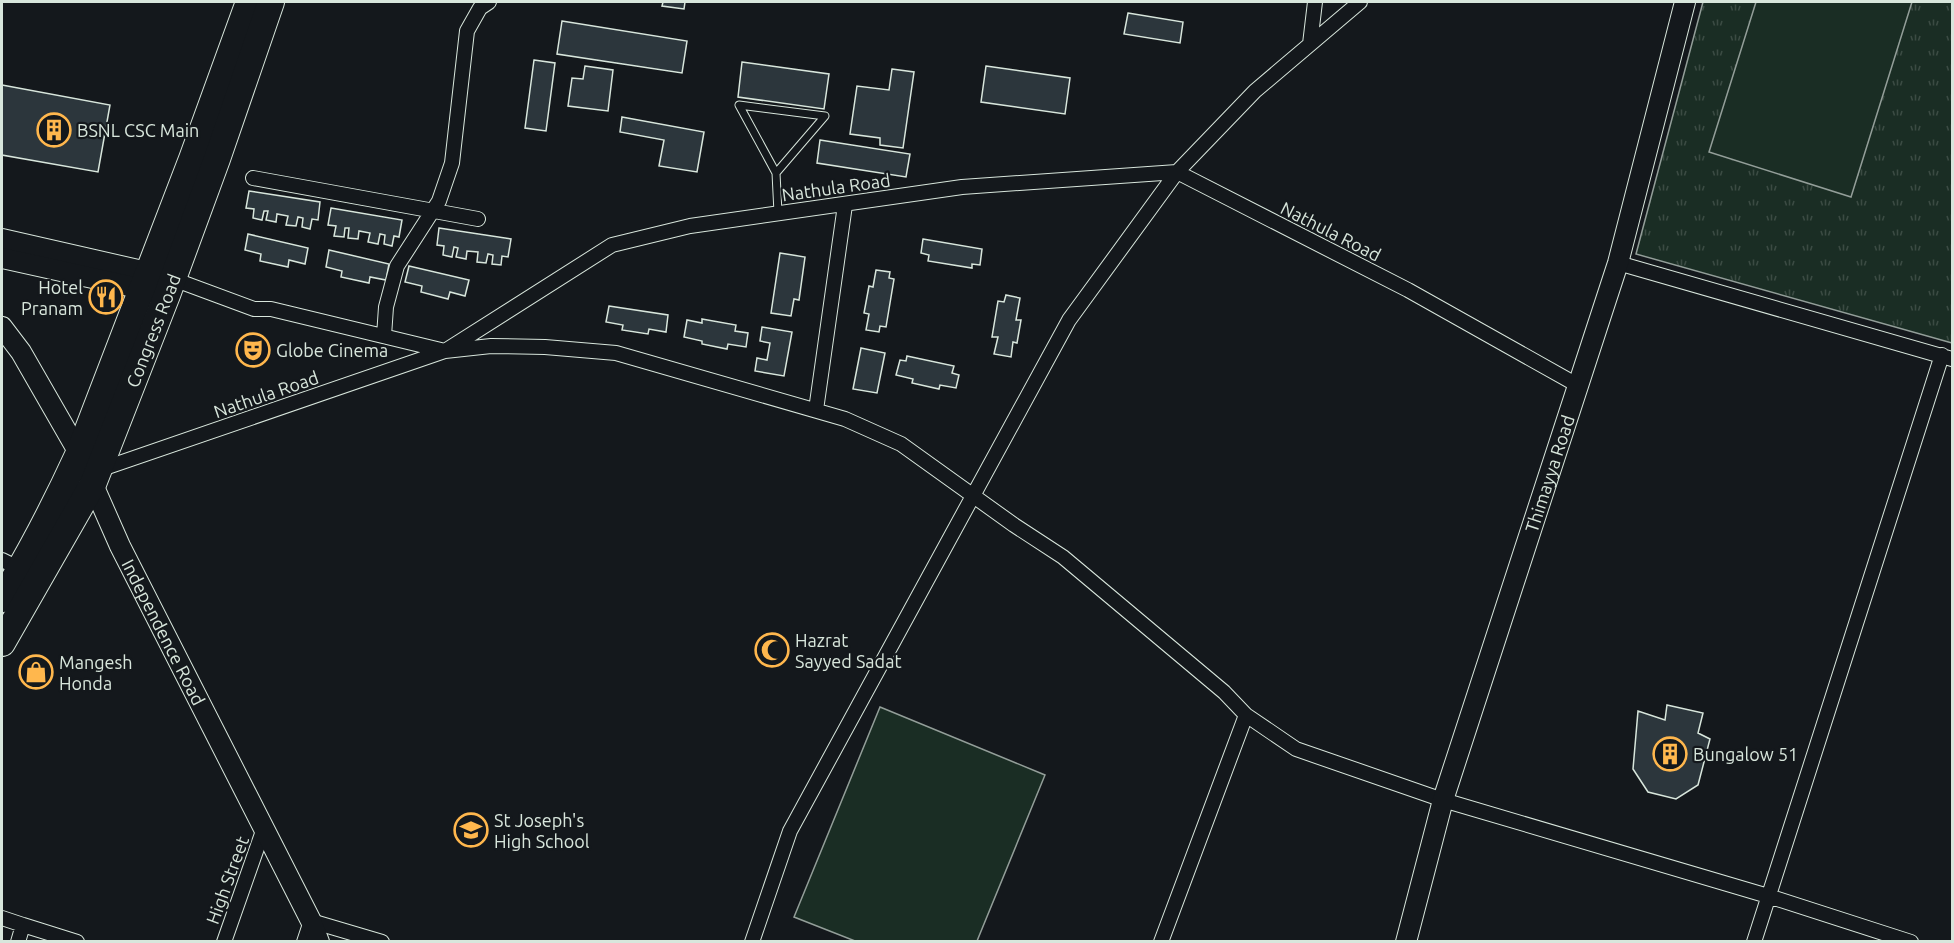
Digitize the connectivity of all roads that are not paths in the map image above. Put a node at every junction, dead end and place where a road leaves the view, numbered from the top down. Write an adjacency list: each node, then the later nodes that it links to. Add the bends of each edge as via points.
1 (249, 2): 18 (highway, Congress Road)
2 (272, 2): 18 (highway, Congress Road)
3 (489, 2): 12 (street, via 480,8 467,31 452,163)
4 (1315, 2): 7 (street)
5 (1360, 2): 7 (street)
6 (1685, 2): 17 (main road, Thimayya Road)
7 (1310, 44): 8 (street, via 1255,91)
8 (1177, 172): 11 (street, Nathula Road, via 962,187); 23 (street, Nathula Road, via 1408,290); 27 (street, via 1069,320)
9 (776, 173): 9 (lane, via 749,124 739,105 825,116); 13 (lane)
10 (253, 178): 12 (street)
11 (845, 205): 13 (street, Nathula Road); 24 (street)
12 (432, 211): 14 (street); 20 (street, via 397,266 386,307)
13 (778, 214): 21 (street, Nathula Road, via 690,226 612,245)
14 (478, 219)
15 (2, 238): 18 (main road)
16 (2, 258): 18 (main road)
17 (1618, 263): 22 (street); 23 (main road, Thimayya Road)
18 (158, 284): 20 (street); 25 (highway, Congress Road); 26 (highway, Congress Road)
19 (2, 327): 25 (main road, Independence Road, via 21,352)
20 (384, 336): 21 (street)
21 (445, 351): 24 (street, via 491,346 616,353); 26 (street, Nathula Road)
22 (1947, 357): 34 (street)
23 (1579, 386): 32 (main road, Thimayya Road)
24 (816, 410): 27 (street, via 901,444)
25 (79, 453): 26 (main road, Independence Road); 28 (highway, Congress Road, via 58,498)
26 (96, 477): 30 (highway, Congress Road); 33 (main road, Independence Road, via 120,546)
27 (974, 496): 31 (street, via 1063,557 1224,692); 44 (street, via 790,831)
28 (11, 564): 29 (highway, Congress Road)
29 (2, 599)
30 (2, 643)
31 (1246, 715): 32 (street, via 1296,749); 45 (street)
32 (1443, 800): 34 (street); 46 (main road, Thimayya Road)
33 (263, 831): 36 (main road, Independence Road); 40 (street, High Street)
34 (1768, 896): 47 (street); 48 (street)
35 (2, 918): 37 (street)
36 (310, 921): 41 (street); 42 (main road, Independence Road); 43 (street)
37 (23, 925): 38 (street); 39 (street)
38 (18, 942)
39 (77, 942)
40 (224, 942)
41 (304, 942)
42 (319, 942)
43 (382, 942)
44 (752, 942)
45 (1161, 942)
46 (1406, 942)
47 (1754, 942)
48 (1911, 942)

